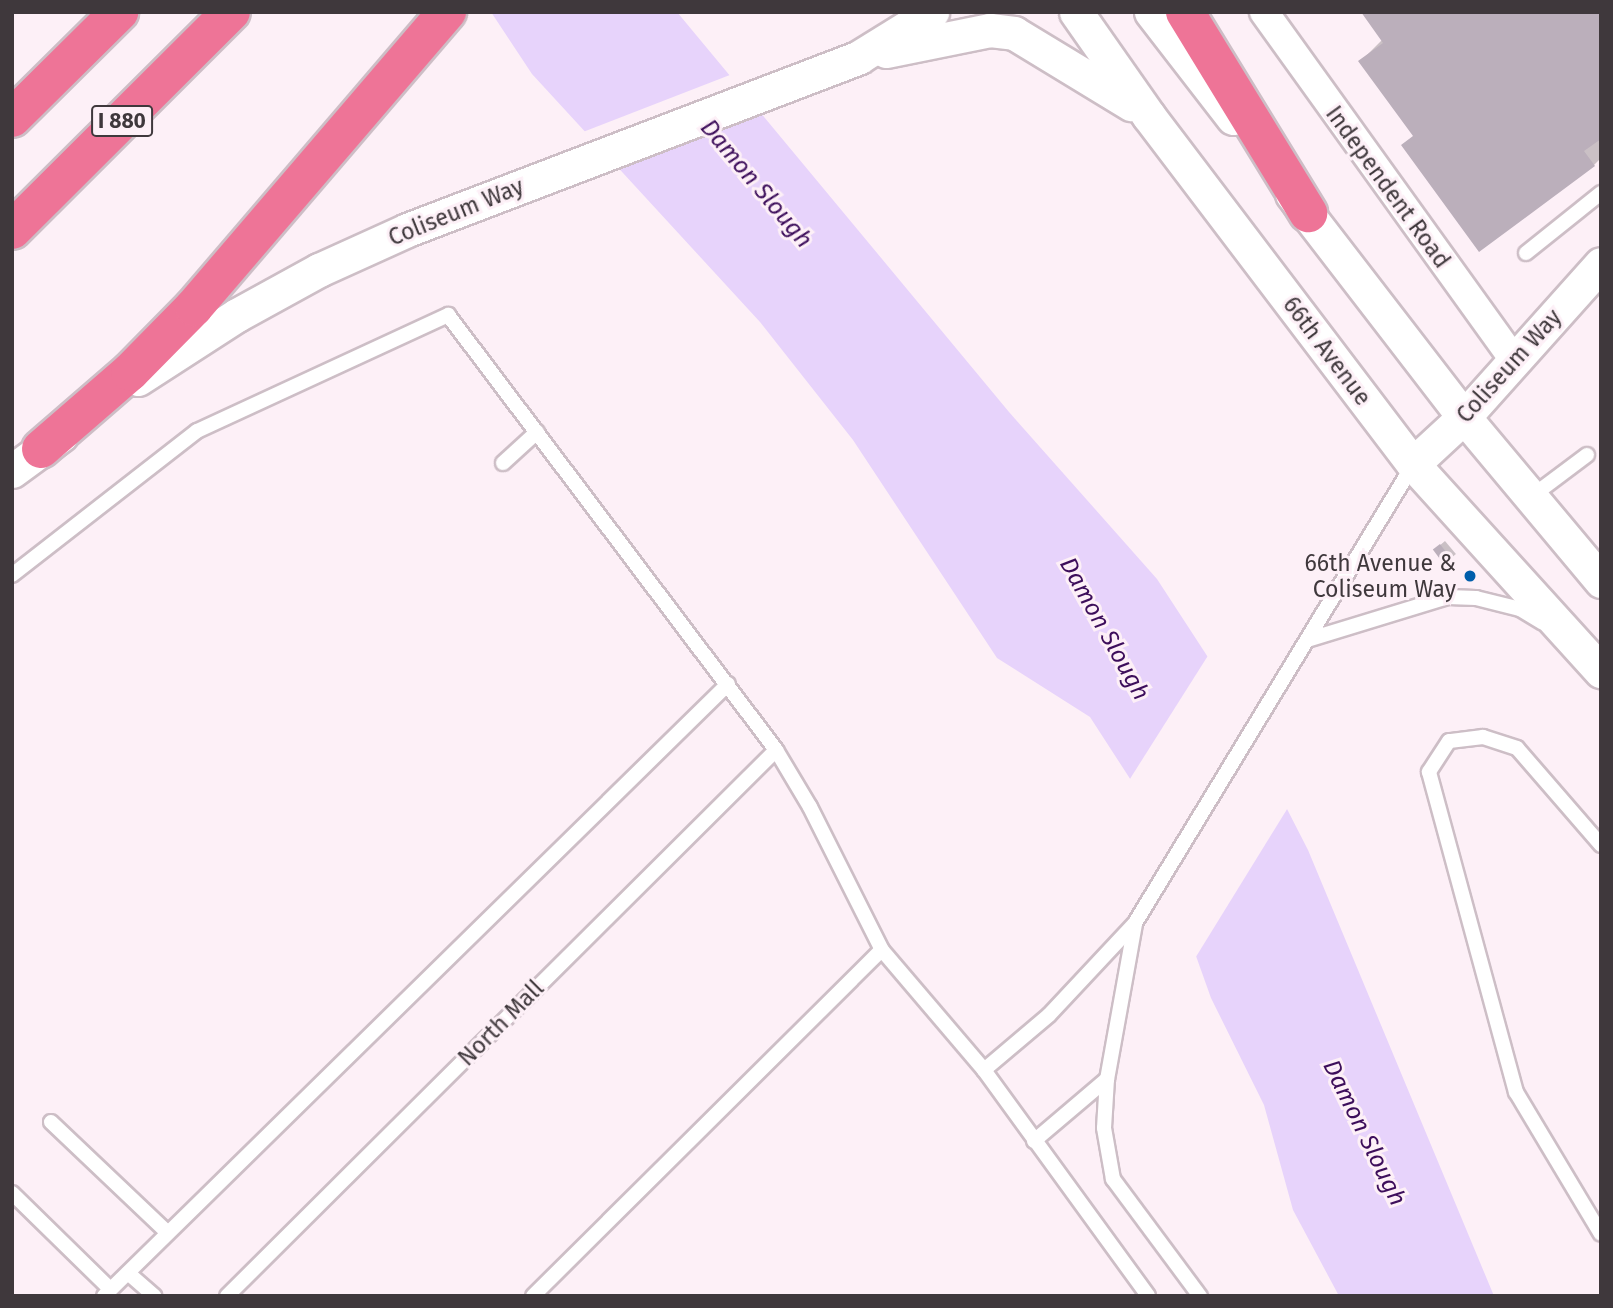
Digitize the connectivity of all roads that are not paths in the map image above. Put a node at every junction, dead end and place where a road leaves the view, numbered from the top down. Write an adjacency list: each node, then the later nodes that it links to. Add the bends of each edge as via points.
1 (119, 12): 11 (highway)
2 (231, 12): 14 (highway, I 880)
3 (447, 12): 21 (highway, via 212,288 130,372)
4 (932, 12): 9 (street, Coliseum Way)
5 (1076, 12): 10 (street, 66th Avenue)
6 (1151, 12): 13 (street)
7 (1185, 12): 13 (highway)
8 (1264, 12): 17 (street, Independent Road)
9 (859, 57): 10 (street, via 990,30 1014,33); 21 (street, Coliseum Way, via 407,230 319,270 161,362)
10 (1148, 116): 23 (street, 66th Avenue)
11 (12, 118)
12 (1601, 193): 15 (lane)
13 (1308, 213): 18 (street)
14 (12, 230)
15 (1526, 253)
16 (1601, 264): 17 (street, Coliseum Way)
17 (1514, 360): 18 (street, Coliseum Way)
18 (1464, 417): 23 (street, Coliseum Way); 24 (street)
19 (537, 432): 22 (lane); 25 (lane, via 448,315 197,432); 30 (lane)
20 (1587, 455): 24 (lane)
21 (27, 460)
22 (503, 463)
23 (1413, 464): 27 (street, 66th Avenue); 28 (lane)
24 (1531, 497): 26 (street)
25 (12, 575)
26 (1601, 581)
27 (1563, 635): 28 (lane, via 1520,609 1476,598 1448,597); 29 (street, 66th Avenue)
28 (1307, 640): 33 (lane)
29 (1601, 671)
30 (728, 684): 31 (lane); 40 (lane)
31 (776, 750): 34 (lane, via 815,816); 45 (lane, North Mall)
32 (1601, 845): 41 (lane, via 1517,748 1483,737 1449,741 1429,772 1516,1091)
33 (1139, 916): 35 (lane, via 1049,1015); 36 (lane)
34 (882, 950): 35 (lane); 46 (lane)
35 (984, 1070): 38 (lane)
36 (1107, 1079): 38 (lane); 48 (lane, via 1104,1128 1113,1179)
37 (51, 1122): 40 (lane)
38 (1034, 1141): 47 (lane)
39 (12, 1193): 43 (lane)
40 (168, 1233): 42 (lane)
41 (1601, 1234)
42 (128, 1273): 43 (lane); 44 (lane)
43 (107, 1292)
44 (154, 1296)
45 (227, 1296)
46 (533, 1296)
47 (1148, 1296)
48 (1200, 1296)

